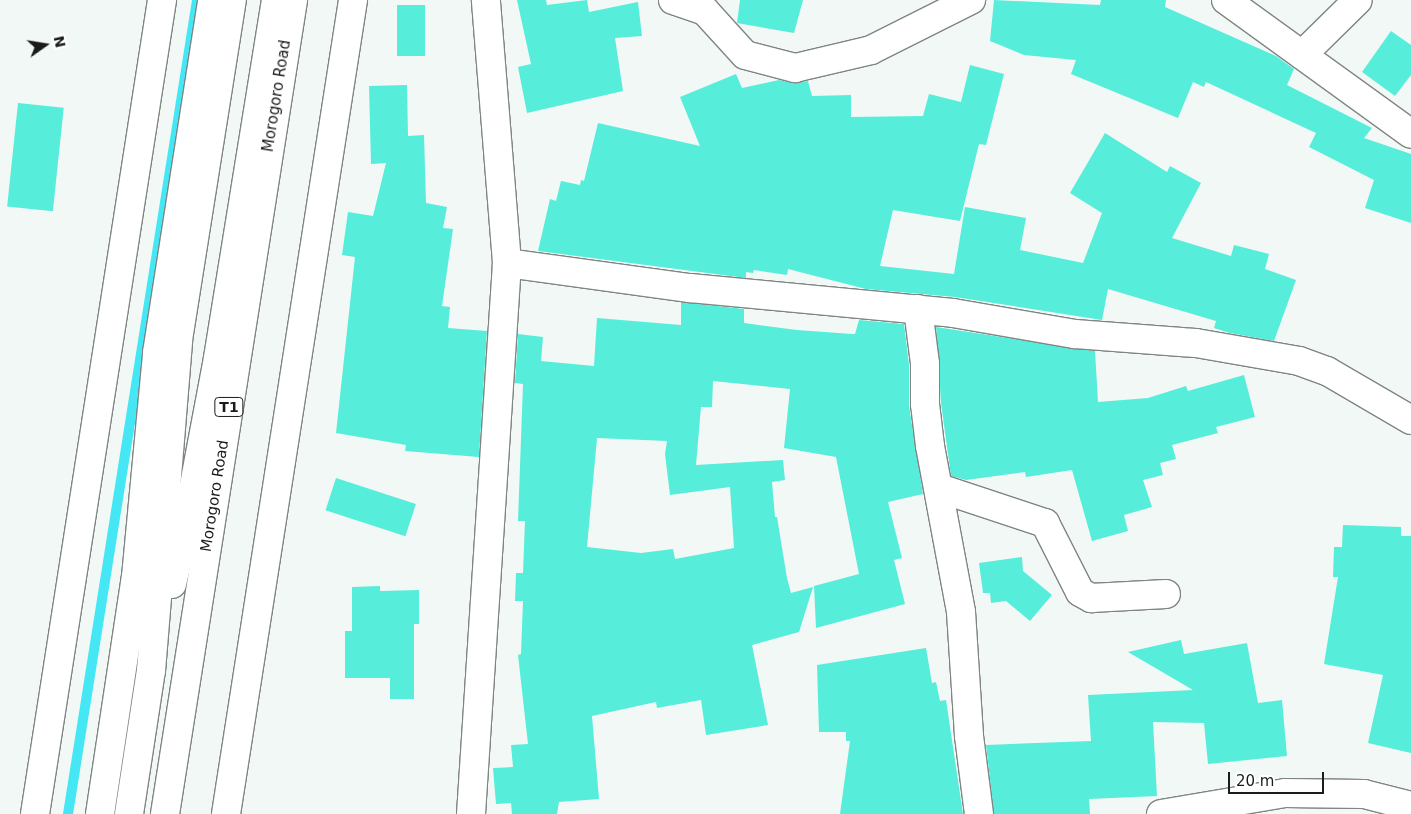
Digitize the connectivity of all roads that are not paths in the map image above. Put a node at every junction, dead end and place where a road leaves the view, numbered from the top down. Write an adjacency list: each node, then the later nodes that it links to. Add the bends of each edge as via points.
1 (162, 0): 23 (main road)
2 (212, 0): 24 (main road, via 157,353 136,577)
3 (232, 0): 20 (main road, Morogoro Road, via 178,340)
4 (276, 0): 20 (main road, Morogoro Road, via 217,367 192,496)
5 (292, 0): 26 (main road, Morogoro Road / T1)
6 (352, 0): 27 (main road)
7 (486, 0): 15 (main road)
8 (673, 0): 12 (main road)
9 (971, 0): 12 (main road, via 870,50 795,68 745,55)
10 (1226, 0): 13 (main road)
11 (1358, 0): 13 (main road)
12 (706, 6)
13 (1302, 55): 14 (main road)
14 (1411, 134)
15 (507, 263): 16 (main road, via 690,288); 28 (main road)
16 (918, 309): 17 (main road, via 1075,334 1196,343 1299,361 1327,371); 18 (main road, via 926,364 926,412)
17 (1411, 420)
18 (939, 488): 19 (main road, via 1045,523 1080,592 1091,598); 29 (main road, via 961,612 969,736)
19 (1166, 594)
20 (151, 670): 25 (main road, Morogoro Road)
21 (1338, 803): 22 (main road, via 1364,794); 30 (main road, via 1285,792)
22 (1411, 806)
23 (35, 814)
24 (100, 814)
25 (129, 814)
26 (165, 814)
27 (226, 814)
28 (471, 814)
29 (979, 814)
30 (1161, 814)

